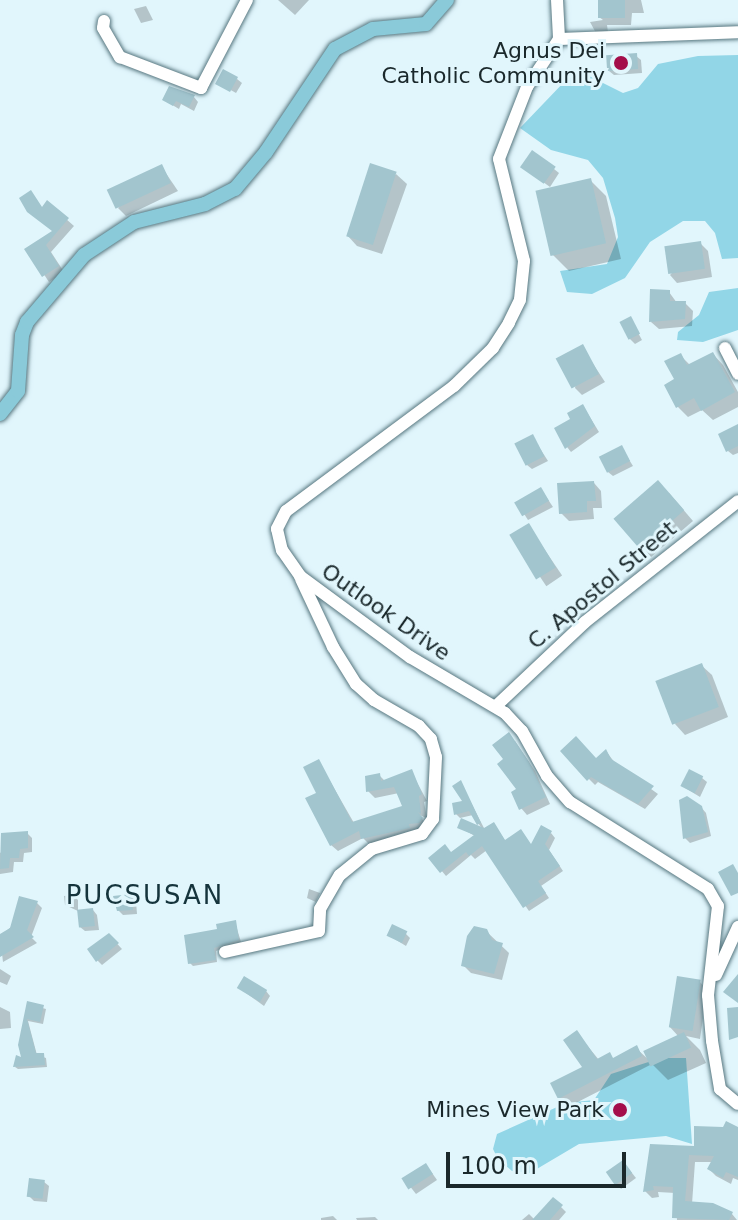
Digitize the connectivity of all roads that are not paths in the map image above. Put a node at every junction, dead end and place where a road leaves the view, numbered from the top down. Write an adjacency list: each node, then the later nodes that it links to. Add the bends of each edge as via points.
1 (247, 0): 4 (street, via 201,88 120,57)
2 (447, 0): 9 (main road, via 426,24 373,29 335,49 266,152 226,195 134,222 84,255 27,322 18,391)
3 (557, 0): 6 (street)
4 (104, 21)
5 (738, 32): 6 (street)
6 (559, 39): 11 (street, Outlook Drive, via 527,87 499,159 524,261 520,300 509,323 493,348 454,386 286,511 277,529 282,550)
7 (725, 348): 8 (street)
8 (738, 374)
9 (0, 414)
10 (738, 501): 12 (street, C. Apostol Street, via 585,622)
11 (300, 576): 12 (street, Outlook Drive, via 410,657); 14 (street, via 356,684 431,739 436,757 433,819 422,834 372,849 340,875 320,909 319,931)
12 (496, 706): 15 (street, Outlook Drive, via 522,731 547,776 570,802 693,876 715,898)
13 (738, 927): 15 (street)
14 (225, 952)
15 (708, 995): 16 (street, Outlook Drive, via 720,1089)
16 (738, 1104)

